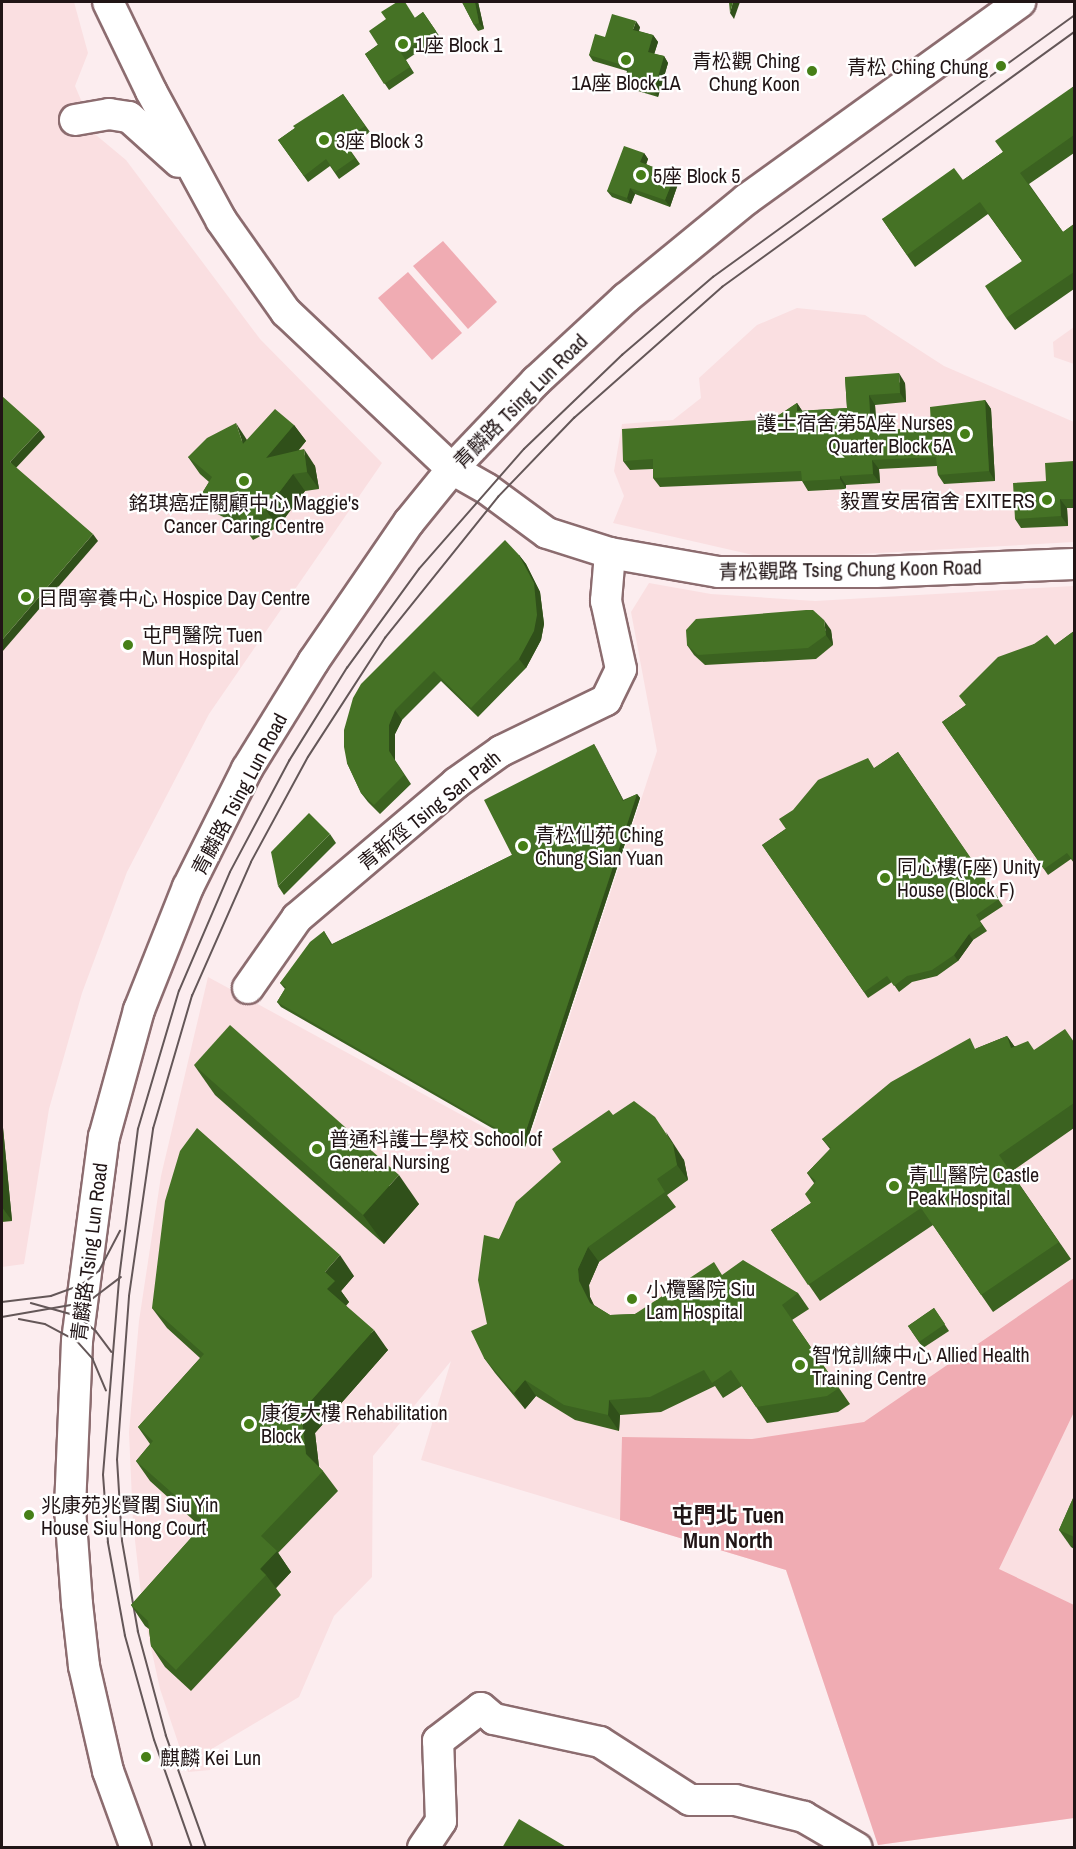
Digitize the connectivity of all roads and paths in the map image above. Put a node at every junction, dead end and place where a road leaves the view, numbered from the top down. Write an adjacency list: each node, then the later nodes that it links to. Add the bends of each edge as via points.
1 (108, 2): 4 (street, 青松觀路 Tsing Chung Koon Road)
2 (1020, 2): 5 (street, 青麟路 Tsing Lun Road, via 729,213 626,298 536,381)
3 (75, 120): 4 (street, 青松觀路 Tsing Chung Koon Road, via 109,114 129,117 158,139)
4 (204, 188): 5 (street, 青松觀路 Tsing Chung Koon Road, via 221,220 286,312)
5 (452, 469): 6 (street, 青松觀路 Tsing Chung Koon Road, via 547,533); 9 (street, 青麟路 Tsing Lun Road, via 409,522 313,662 247,769 188,887 140,1010 104,1137 79,1305 70,1508 84,1666 108,1771)
6 (610, 553): 7 (street, 青松觀路 Tsing Chung Koon Road, via 718,572 759,574); 8 (street, 青新徑 Tsing San Path, via 606,601 619,646 621,669 606,700 501,751 456,783 297,918)
7 (1074, 564)
8 (248, 988)
9 (136, 1848)
10 (423, 1848): 11 (street, via 441,1821 438,1741 481,1708 494,1719 600,1742 690,1800 735,1800 804,1817)
11 (857, 1848)

